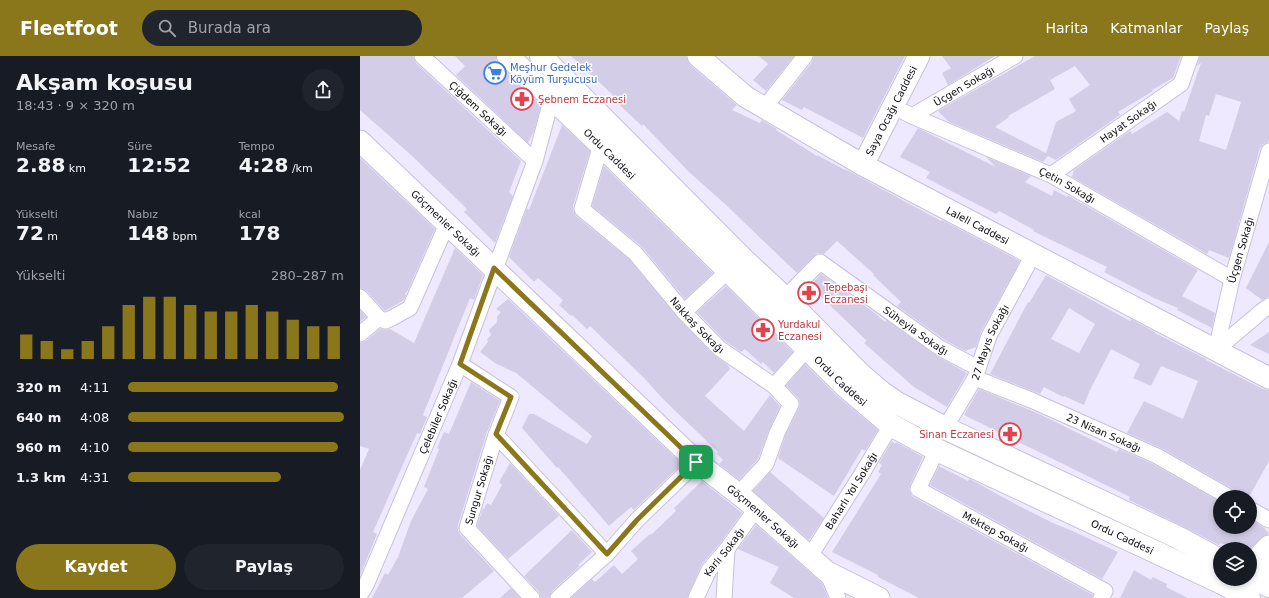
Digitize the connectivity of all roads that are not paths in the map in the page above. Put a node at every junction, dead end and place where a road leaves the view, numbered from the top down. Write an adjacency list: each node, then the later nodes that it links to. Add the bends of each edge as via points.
1 (422, 56): 16 (street, Çiğdem Sokağı)
2 (508, 56): 9 (main road, Ordu Caddesi)
3 (541, 56): 25 (main road, Ordu Caddesi)
4 (698, 56): 10 (street, Laleli Caddesi, via 746,97)
5 (805, 56): 10 (street)
6 (919, 56): 11 (street, Saya Ocağı Caddesi)
7 (1016, 56): 12 (street, Üçgen Sokağı)
8 (1191, 56): 18 (street, Hayat Sokağı, via 1181,84)
9 (552, 97): 14 (main road, Ordu Caddesi); 16 (street, Çelebiler Sokağı)
10 (765, 107): 17 (street, Laleli Caddesi)
11 (894, 107): 12 (street, Çetin Sokağı); 17 (street, Saya Ocağı Caddesi)
12 (912, 116): 18 (street, Çetin Sokağı)
13 (360, 140): 19 (street, Göçmenler Sokağı)
14 (601, 145): 22 (main road, Ordu Caddesi); 27 (street, Nakkaş Sokağı, via 582,209 635,253)
15 (1269, 151): 23 (street, Üçgen Sokağı)
16 (535, 161): 21 (street, Çelebiler Sokağı)
17 (863, 165): 20 (street, Laleli Caddesi)
18 (1051, 175): 23 (street, Çetin Sokağı)
19 (447, 224): 21 (street, Göçmenler Sokağı); 28 (street, via 410,308 392,318)
20 (1032, 255): 31 (street, Laleli Caddesi); 33 (street, 27 Mayıs Sokağı, via 989,336)
21 (494, 268): 32 (street, Çelebiler Sokağı); 40 (street, Göçmenler Sokağı)
22 (728, 271): 27 (street); 30 (main road, Ordu Caddesi)
23 (1232, 279): 31 (street, Üçgen Sokağı)
24 (360, 297): 28 (street)
25 (785, 298): 30 (main road, Ordu Caddesi); 33 (street, Süheyla Sokağı, via 820,262)
26 (1266, 311): 31 (street)
27 (684, 312): 35 (street, Nakkaş Sokağı, via 719,348)
28 (379, 318): 29 (street)
29 (360, 334)
30 (803, 335): 35 (street); 36 (main road, Ordu Caddesi, via 844,385); 37 (main road, Ordu Caddesi, via 897,403)
31 (1216, 350): 34 (street, Laleli Caddesi)
32 (460, 364): 38 (street, Sungur Sokağı, via 511,397); 54 (street, Çelebiler Sokağı)
33 (977, 373): 37 (street, 27 Mayıs Sokağı); 41 (street, 23 Nisan Sokağı, via 1157,456)
34 (1269, 378)
35 (774, 386): 42 (street, Nakkaş Sokağı, via 791,404 766,464)
36 (891, 425): 39 (main road, Ordu Caddesi); 49 (street, Baharlı Yol Sokağı)
37 (945, 428): 50 (main road, Ordu Caddesi)
38 (496, 434): 48 (street); 55 (street, Sungur Sokağı, via 467,528)
39 (937, 450): 53 (main road, Ordu Caddesi); 61 (street, Mektep Sokağı, via 918,489 1105,591)
40 (696, 462): 42 (street, Göçmenler Sokağı); 48 (street, via 637,520)
41 (1216, 490)
42 (738, 494): 43 (street, Göçmenler Sokağı)
43 (756, 509): 47 (street, Karlı Sokağı); 49 (street, Göçmenler Sokağı)
44 (1257, 513): 45 (street)
45 (1269, 520)
46 (1269, 546): 51 (street)
47 (726, 549): 57 (street, Karlı Sokağı, via 709,570); 58 (street)
48 (607, 554): 56 (street)
49 (810, 556): 52 (street, Göçmenler Sokağı)
50 (1213, 556)
51 (1257, 560)
52 (827, 572): 59 (street); 60 (street, Göçmenler Sokağı)
53 (1213, 580)
54 (360, 595)
55 (532, 598)
56 (558, 598)
57 (696, 598)
58 (724, 598)
59 (838, 598)
60 (879, 598)
61 (1101, 598)

